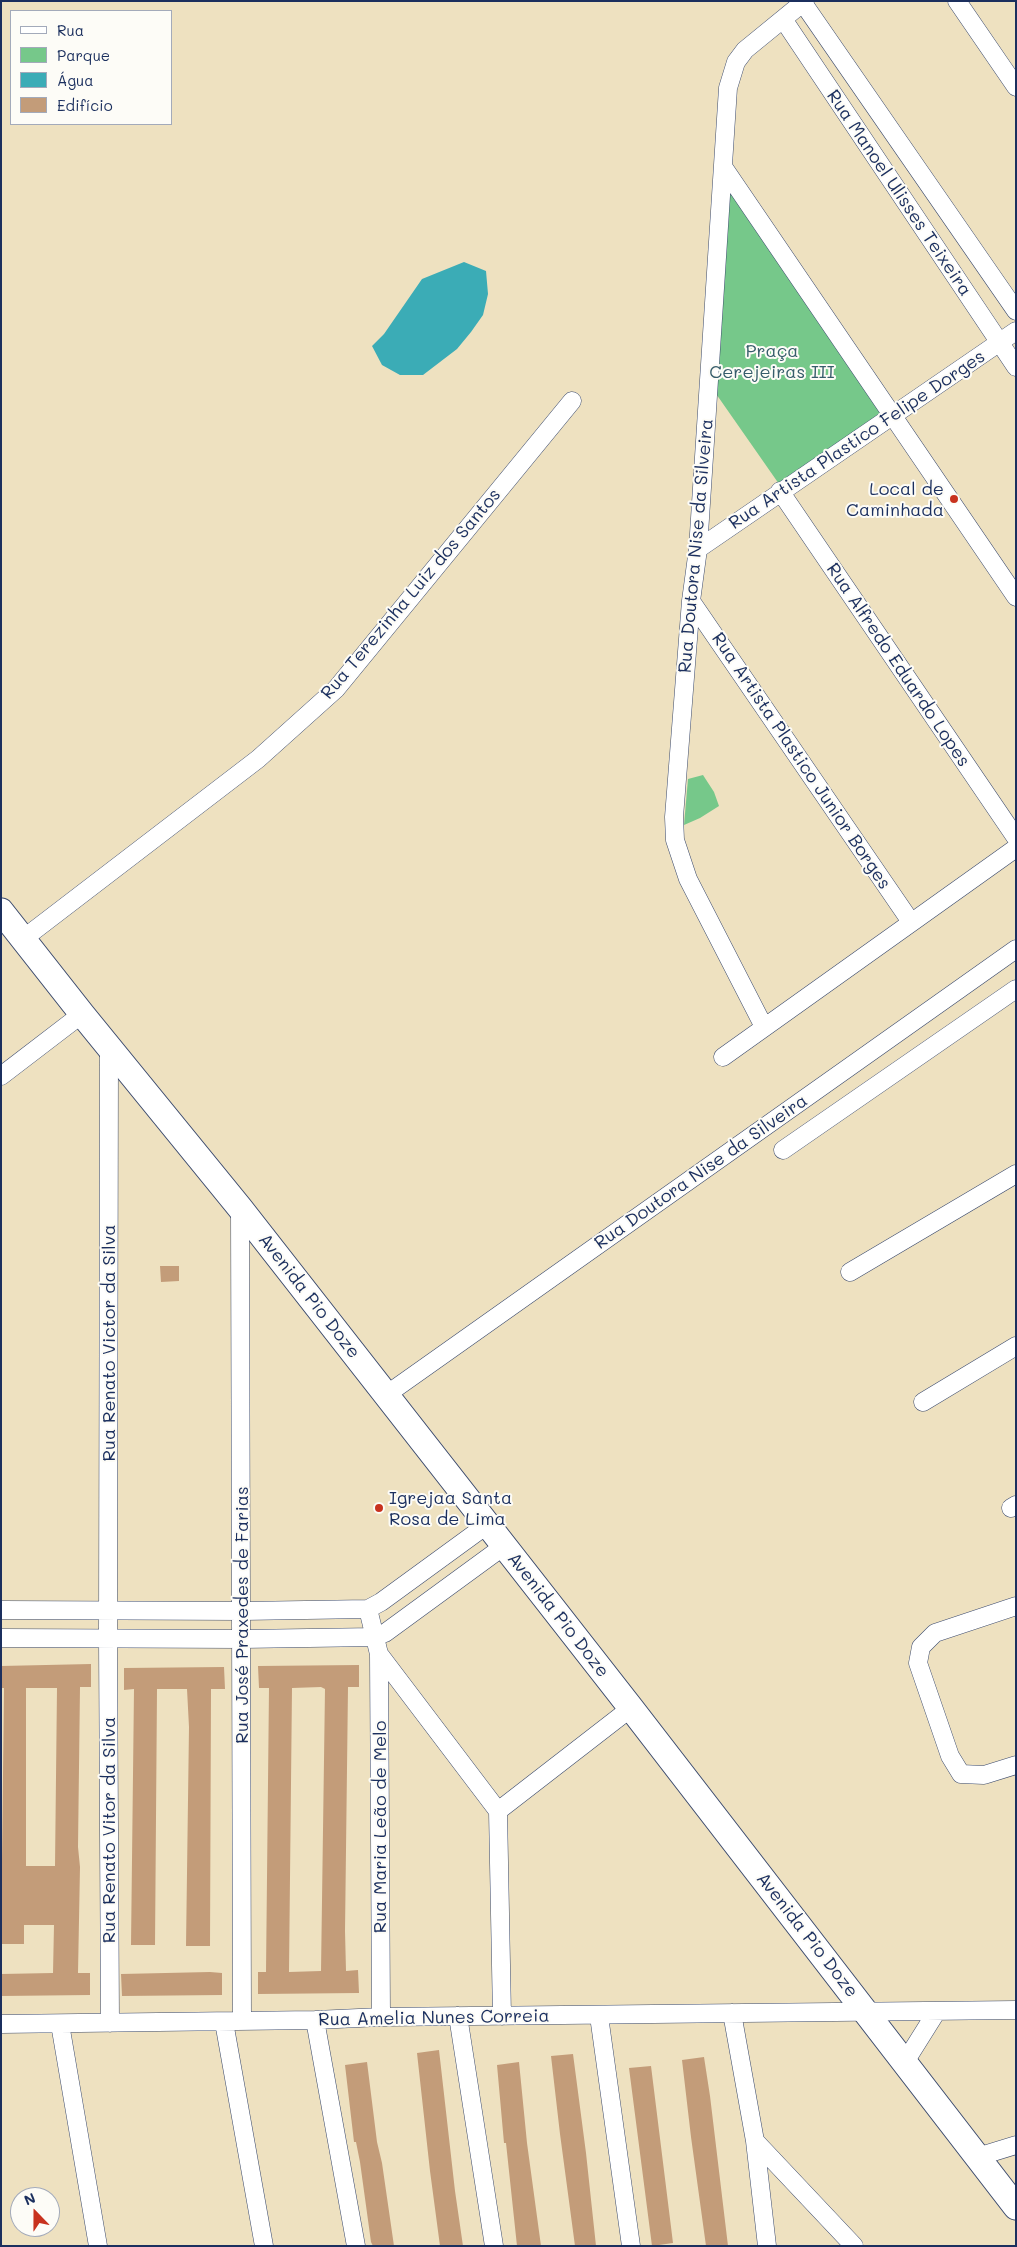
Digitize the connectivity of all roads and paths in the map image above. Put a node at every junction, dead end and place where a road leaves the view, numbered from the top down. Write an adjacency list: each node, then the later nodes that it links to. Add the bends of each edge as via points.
1 (957, 1): 4 (street)
2 (804, 2): 3 (street); 6 (street, Rua Manoel Ulisses Teixeira)
3 (784, 19): 5 (street, Rua Doutora Nise da Silveira, via 745,50 736,62 728,88); 8 (street, Rua Manoel Ulisses Teixeira)
4 (1016, 87)
5 (724, 168): 11 (street); 13 (street, Rua Doutora Nise da Silveira)
6 (1016, 311)
7 (1016, 331): 8 (street, Rua Artista Plastico Felipe Dorges)
8 (999, 343): 9 (street, Rua Manoel Ulisses Teixeira); 11 (street, Rua Artista Plastico Felipe Dorges)
9 (1016, 367)
10 (572, 401): 20 (street, Rua Terezinha Luiz dos Santos, via 336,689 258,758)
11 (891, 415): 12 (street, Rua Artista Plastico Felipe Dorges); 14 (street)
12 (780, 492): 13 (street, Rua Artista Plastico Felipe Dorges); 16 (street, Rua Alfredo Eduardo Lopes)
13 (698, 549): 15 (street, Rua Doutora Nise da Silveira)
14 (1016, 597)
15 (691, 601): 19 (street, Rua Artista Plastico Junior Borges); 24 (street, Rua Doutora Nise da Silveira, via 674,817 675,840 688,879)
16 (1016, 838)
17 (1016, 848): 19 (street)
18 (1, 911): 20 (street, Avenida Pio Doze)
19 (911, 922): 24 (street)
20 (24, 939): 23 (street, Avenida Pio Doze)
21 (1016, 948): 33 (street, Rua Doutora Nise da Silveira)
22 (1016, 989): 28 (street)
23 (82, 1014): 25 (street, Avenida Pio Doze); 27 (street)
24 (764, 1027): 26 (street)
25 (109, 1048): 30 (street, Avenida Pio Doze); 40 (street, Rua Renato Victor da Silva)
26 (723, 1057)
27 (1, 1076)
28 (783, 1150)
29 (1016, 1174): 31 (street)
30 (240, 1208): 33 (street, Avenida Pio Doze); 41 (street, Rua José Praxedes de Farias)
31 (850, 1272)
32 (1016, 1346): 34 (street)
33 (386, 1396): 35 (street, Avenida Pio Doze)
34 (923, 1402)
35 (488, 1524): 36 (street, Avenida Pio Doze); 38 (street)
36 (504, 1546): 42 (street); 47 (street, Avenida Pio Doze)
37 (1016, 1606): 48 (street, via 934,1633 922,1647 918,1664 950,1756 961,1774 984,1775)
38 (368, 1609): 41 (street); 42 (street, Rua Maria Leão de Melo)
39 (1, 1610): 40 (street)
40 (109, 1611): 41 (street); 44 (street, Rua Renato Victor da Silva)
41 (243, 1611): 45 (street, Rua José Praxedes de Farias)
42 (375, 1637): 45 (street); 46 (street, Rua Maria Leão de Melo)
43 (1, 1638): 44 (street)
44 (108, 1638): 45 (street); 61 (street, Rua Renato Vitor da Silva)
45 (242, 1639): 59 (street, Rua José Praxedes de Farias)
46 (379, 1654): 49 (street); 57 (street, Rua Maria Leão de Melo)
47 (631, 1708): 49 (street); 52 (street, Avenida Pio Doze)
48 (1016, 1764)
49 (498, 1811): 55 (street)
50 (1016, 2010): 51 (street, Rua Amelia Nunes Correia)
51 (938, 2011): 52 (street, Rua Amelia Nunes Correia); 64 (street)
52 (866, 2012): 53 (street, Rua Amelia Nunes Correia); 64 (street, Avenida Pio Doze)
53 (732, 2013): 56 (street, Rua Amelia Nunes Correia); 65 (street)
54 (458, 2016): 55 (street, Rua Amelia Nunes Correia); 57 (street, Rua Amelia Nunes Correia); 72 (street)
55 (502, 2016): 56 (street, Rua Amelia Nunes Correia)
56 (600, 2016): 73 (street)
57 (381, 2017): 58 (street, Rua Amelia Nunes Correia)
58 (315, 2020): 59 (street, Rua Amelia Nunes Correia); 71 (street)
59 (242, 2021): 60 (street, Rua Amelia Nunes Correia)
60 (224, 2022): 61 (street, Rua Amelia Nunes Correia); 70 (street)
61 (110, 2023): 63 (street, Rua Amelia Nunes Correia)
62 (1, 2024): 63 (street, Rua Amelia Nunes Correia)
63 (60, 2024): 69 (street)
64 (905, 2062): 67 (street, Avenida Pio Doze)
65 (755, 2141): 74 (street); 75 (street)
66 (1016, 2145): 67 (street)
67 (977, 2157): 68 (street, Avenida Pio Doze)
68 (1016, 2208)
69 (98, 2246)
70 (264, 2246)
71 (356, 2246)
72 (494, 2246)
73 (631, 2246)
74 (767, 2246)
75 (854, 2246)

